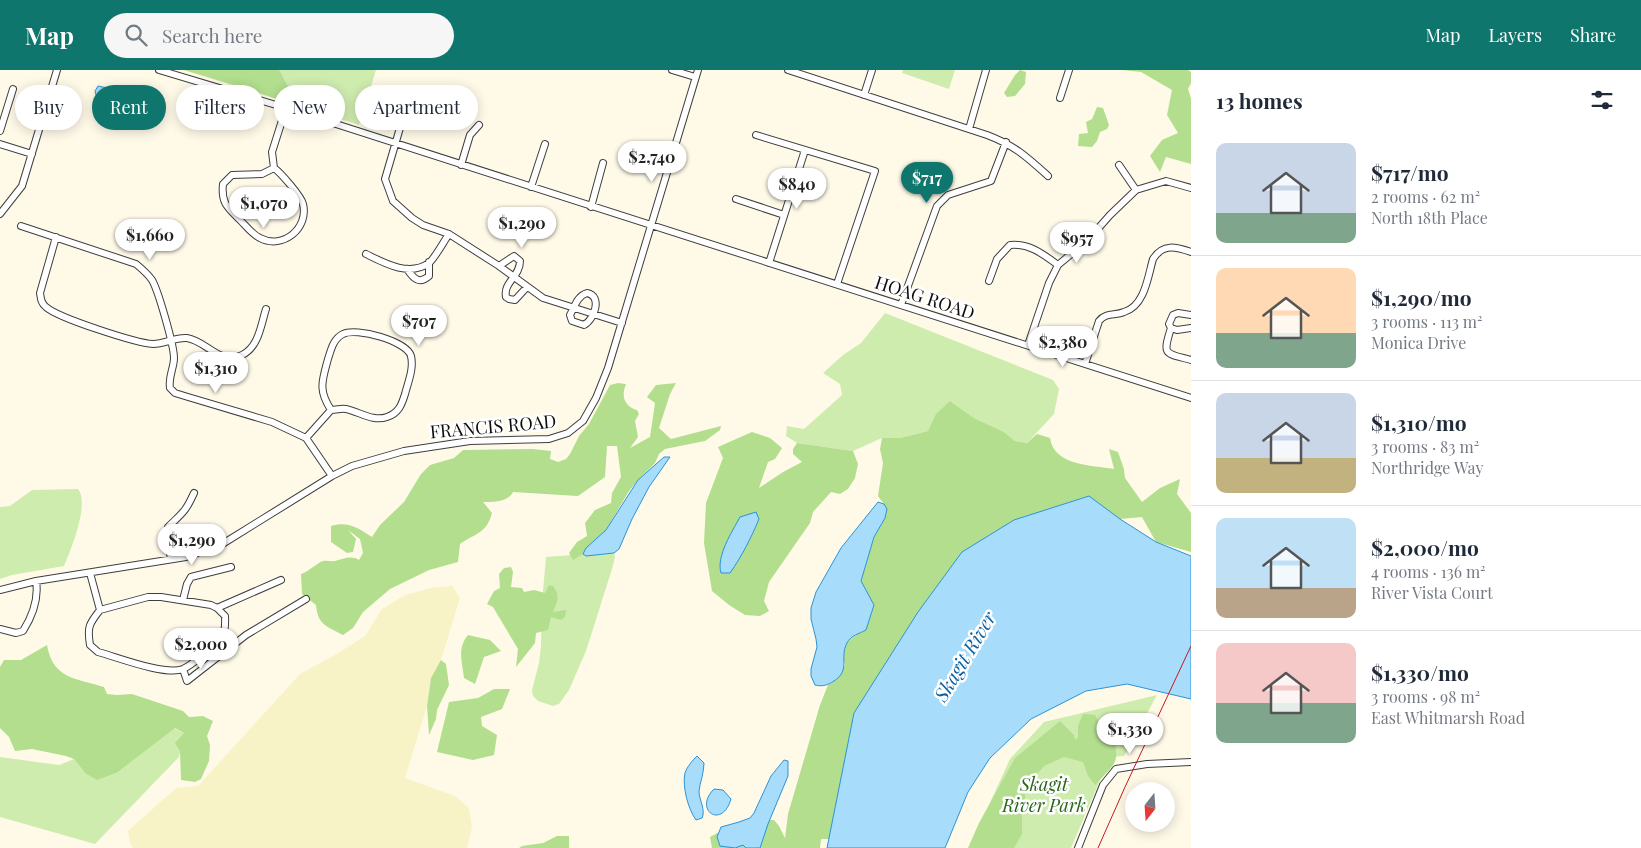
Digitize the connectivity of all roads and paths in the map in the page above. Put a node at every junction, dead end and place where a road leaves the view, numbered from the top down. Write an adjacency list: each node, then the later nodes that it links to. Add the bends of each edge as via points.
1 (57, 70): 28 (street)
2 (159, 70): 14 (street, HOAG ROAD)
3 (672, 70): 10 (street)
4 (698, 70): 10 (street)
5 (788, 70): 9 (street)
6 (872, 70): 12 (street)
7 (986, 70): 18 (street)
8 (1069, 70): 13 (street)
9 (804, 73): 12 (street)
10 (696, 77): 41 (street)
11 (13, 89): 15 (street)
12 (864, 95): 18 (street)
13 (1060, 98)
14 (274, 104)
15 (2, 118): 21 (street)
16 (479, 125): 30 (street, via 470,135)
17 (345, 128): 25 (street, HOAG ROAD)
18 (969, 129): 23 (street)
19 (279, 130): 32 (street, via 272,152)
20 (399, 130): 25 (street)
21 (0, 131)
22 (756, 135): 27 (street)
23 (1006, 142): 33 (street); 56 (street, via 991,181 948,195 937,206)
24 (0, 144): 28 (street)
25 (394, 144): 30 (street, HOAG ROAD); 43 (street, via 385,180 393,201 423,225)
26 (545, 144): 34 (street)
27 (805, 150): 40 (street); 54 (street, via 875,171)
28 (32, 154): 39 (street, via 22,186)
29 (603, 163): 38 (street)
30 (461, 164): 34 (street, HOAG ROAD)
31 (1119, 165): 36 (street)
32 (274, 168): 32 (street, via 302,201 304,214 299,229 286,240 272,242 259,238 222,197 223,184 232,175 262,174)
33 (1048, 176)
34 (531, 187): 38 (street, HOAG ROAD)
35 (1191, 188): 36 (street, via 1166,181)
36 (1136, 190): 49 (street, via 1088,240)
37 (736, 199): 40 (street)
38 (591, 207): 41 (street, HOAG ROAD)
39 (0, 214)
40 (784, 215): 48 (street)
41 (650, 225): 48 (street, HOAG ROAD); 61 (street)
42 (21, 226): 44 (street)
43 (449, 234): 47 (street); 50 (street)
44 (56, 237): 64 (street, via 136,264 145,271 153,282); 64 (street, via 40,293 47,308 90,326 153,344)
45 (1191, 252): 67 (street, via 1172,246 1156,254 1141,298 1131,309 1108,314 1099,321)
46 (366, 254): 51 (street)
47 (429, 262): 51 (street); 51 (street, via 429,276 424,280 413,278)
48 (769, 263): 54 (street, HOAG ROAD)
49 (1058, 265): 53 (street, via 1042,253 1021,244 1010,245 997,259); 65 (street)
50 (499, 266): 52 (street); 52 (street, via 514,256 520,260)
51 (407, 269)
52 (515, 278): 55 (street); 55 (street, via 506,288 506,297 514,300)
53 (989, 281)
54 (837, 284): 56 (street, HOAG ROAD)
55 (527, 287): 57 (street, via 543,298)
56 (901, 305): 65 (street, HOAG ROAD)
57 (574, 308): 59 (street); 59 (street, via 570,315 578,324 588,323); 59 (street, via 582,295 590,293 595,302)
58 (266, 309): 64 (street, via 258,337 252,348 242,355 228,358 188,338)
59 (594, 314): 61 (street)
60 (1191, 315): 62 (street, via 1173,315 1169,324)
61 (622, 323): 71 (street, FRANCIS ROAD, via 596,398 583,421 568,434 549,439 470,441 404,451 352,466)
62 (1171, 328): 63 (street); 66 (street, via 1167,352)
63 (1191, 328)
64 (172, 341): 70 (street, via 174,359 169,382 175,392 272,422)
65 (1028, 345): 67 (street, HOAG ROAD)
66 (1191, 360)
67 (1085, 364): 68 (street, HOAG ROAD)
68 (1191, 398)
69 (331, 410): 69 (street, via 345,409 373,418 396,413 412,369 409,351 396,342 358,332 342,334 335,340 321,382); 70 (street)
70 (306, 438): 71 (street)
71 (332, 476): 73 (street, FRANCIS ROAD, via 224,543)
72 (194, 493): 73 (street, via 180,518 168,526)
73 (171, 559): 75 (street, FRANCIS ROAD)
74 (231, 567): 80 (street, via 191,577)
75 (90, 573): 77 (street, FRANCIS ROAD); 82 (street)
76 (281, 580): 81 (street)
77 (36, 581): 78 (street, FRANCIS ROAD); 83 (street, via 36,602 23,630 16,633)
78 (0, 590)
79 (306, 599): 84 (street, via 246,635 187,681)
80 (183, 600): 81 (street); 82 (street, via 148,598)
81 (217, 608): 84 (street, via 225,616 223,638)
82 (100, 610): 84 (street, via 90,622 88,632 90,645 98,652 162,670 173,672)
83 (0, 629)
84 (183, 669)
85 (1191, 762): 86 (street, via 1116,768 1103,785)
86 (1078, 848)

